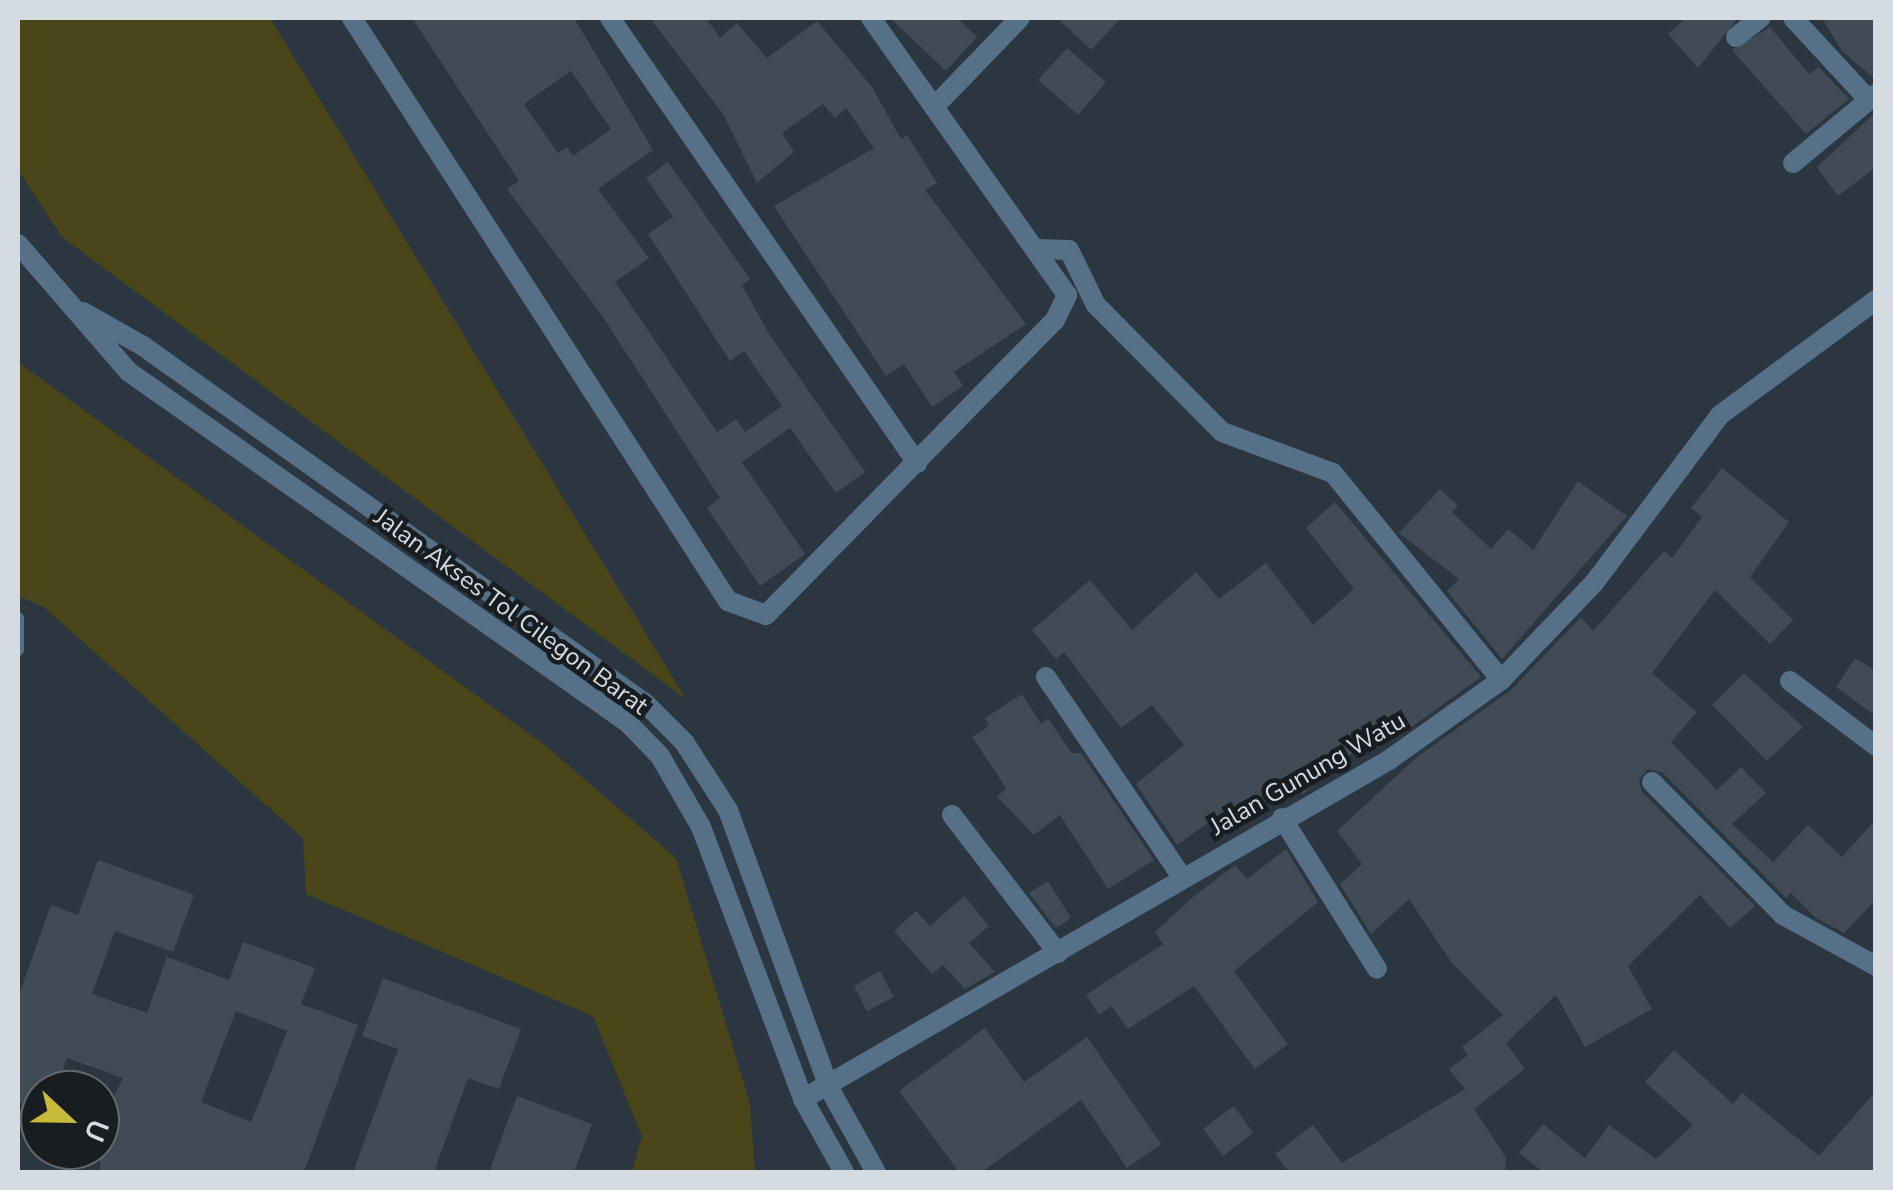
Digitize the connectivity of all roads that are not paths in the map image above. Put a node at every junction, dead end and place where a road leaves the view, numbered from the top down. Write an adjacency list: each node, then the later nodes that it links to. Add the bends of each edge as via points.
1 (352, 18): 15 (street, via 740,611 766,615)
2 (610, 18): 15 (street)
3 (871, 18): 9 (street)
4 (1020, 18): 9 (street)
5 (1760, 18): 7 (street)
6 (1793, 18): 8 (street)
7 (1736, 37)
8 (1872, 97): 10 (street)
9 (934, 107): 12 (street)
10 (1792, 163)
11 (18, 244): 14 (street, Jalan Akses Tol Cilegon Barat)
12 (1037, 248): 15 (street, via 1066,295 1063,308); 19 (street, via 1069,250 1096,305 1222,432 1333,473)
13 (1876, 300): 19 (street, Jalan Gunung Watu, via 1720,414 1594,583)
14 (68, 304): 29 (street, via 142,346 646,704 684,742 728,810); 30 (street, Jalan Akses Tol Cilegon Barat, via 130,372 628,723 660,756 702,828)
15 (917, 463)
16 (18, 618): 17 (lane)
17 (18, 650)
18 (1046, 677): 25 (street)
19 (1501, 680): 24 (street, Jalan Gunung Watu, via 1389,760)
20 (1790, 682): 21 (street)
21 (1876, 746)
22 (1652, 782): 27 (street, via 1783,915)
23 (952, 816): 26 (street)
24 (1282, 818): 25 (street, Jalan Gunung Watu); 28 (street)
25 (1182, 877): 26 (street, Jalan Gunung Watu)
26 (1058, 952): 29 (street, Jalan Gunung Watu)
27 (1876, 966)
28 (1377, 969)
29 (829, 1088): 30 (street, Jalan Gunung Watu); 32 (street)
30 (804, 1099): 31 (street, Jalan Akses Tol Cilegon Barat)
31 (844, 1172)
32 (876, 1172)

